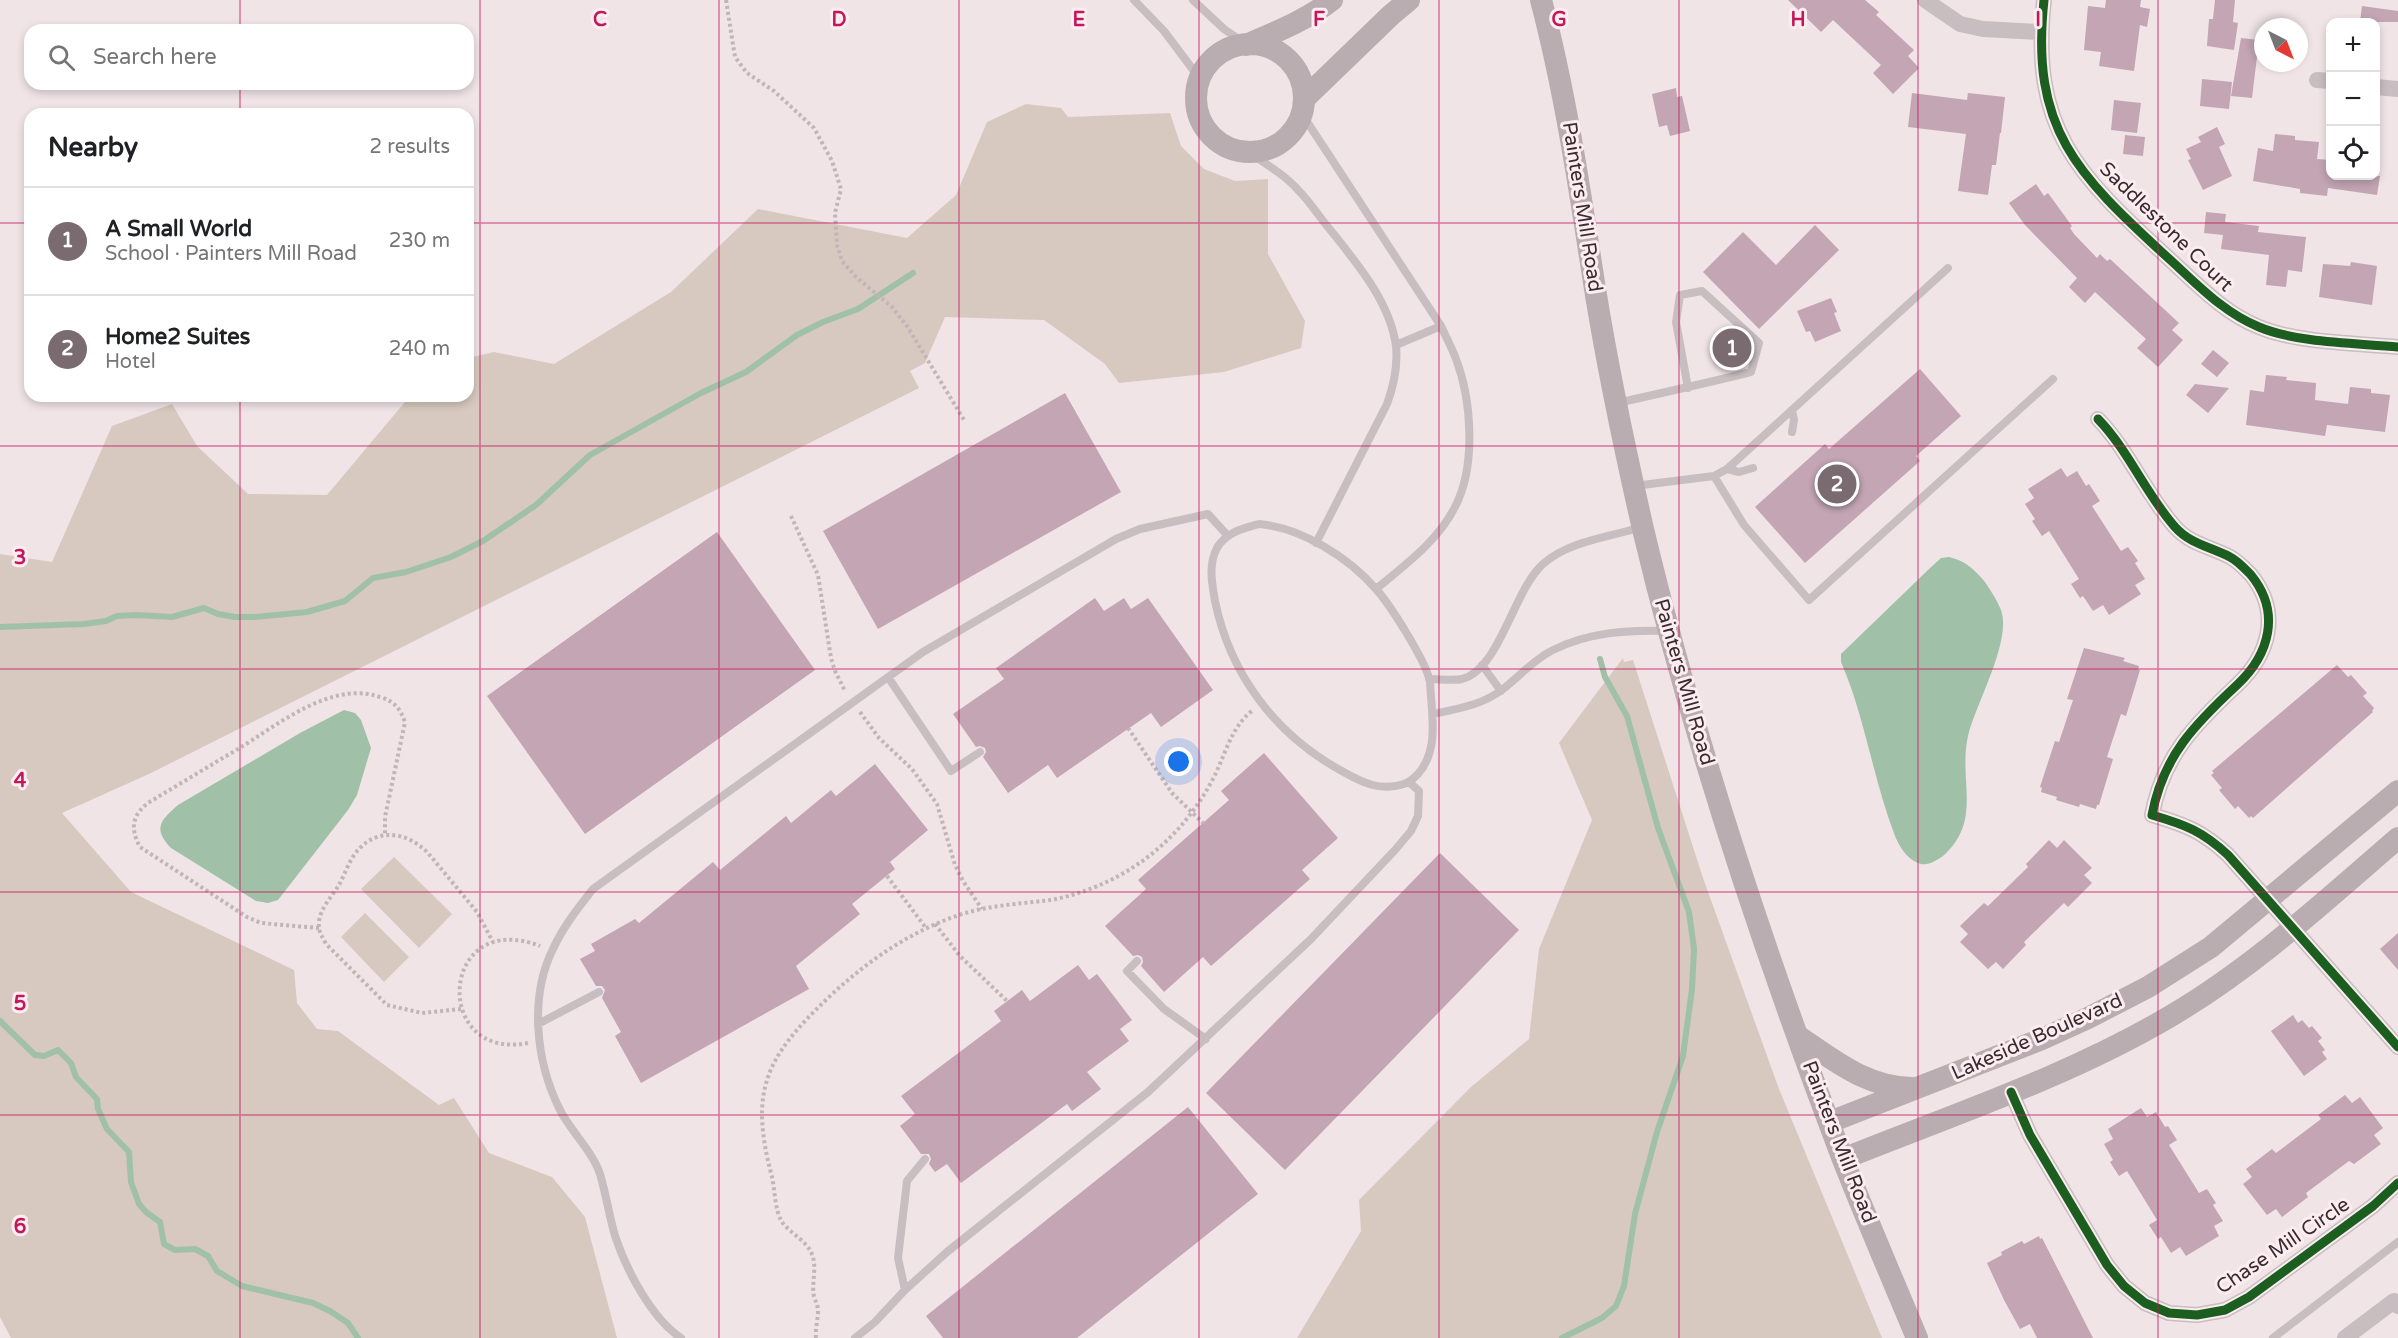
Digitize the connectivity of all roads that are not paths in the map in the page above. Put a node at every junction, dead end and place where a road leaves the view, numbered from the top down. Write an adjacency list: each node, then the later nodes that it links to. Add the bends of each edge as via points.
1 (1134, 0): 10 (lane, via 1164,31)
2 (1193, 0): 9 (lane)
3 (1332, 0): 9 (main road, via 1289,26)
4 (1409, 0): 13 (main road, via 1375,29)
5 (1541, 0): 21 (main road, Painters Mill Road, via 1567,111)
6 (1926, 0): 8 (street, via 1960,24)
7 (2044, 0): 8 (street, Saddlestone Court)
8 (2041, 32): 18 (street, Saddlestone Court, via 2043,81 2062,141 2112,206 2209,295 2234,316 2261,328 2295,337)
9 (1246, 45): 10 (main road, via 1220,54); 13 (main road, via 1262,46 1284,56 1300,76)
10 (1200, 79): 14 (main road, via 1197,99 1205,128 1227,147)
11 (2380, 87): 12 (street)
12 (2398, 89)
13 (1303, 106): 14 (main road, via 1291,134 1272,147); 16 (lane)
14 (1248, 152): 17 (lane, via 1299,191 1337,239 1385,311)
15 (1948, 268): 22 (lane)
16 (1441, 326): 17 (lane); 32 (lane, via 1464,389 1470,448 1465,479 1456,507 1440,530)
17 (1396, 345): 31 (lane, via 1397,367 1387,404)
18 (2398, 346)
19 (2053, 379): 27 (lane, via 1809,600 1744,525)
20 (1688, 388): 20 (lane, via 1751,372 1759,343 1702,291 1680,295 1676,322); 21 (lane)
21 (1616, 403): 28 (main road, Painters Mill Road)
22 (1792, 410): 24 (lane); 26 (lane)
23 (2098, 419): 43 (street, via 2114,436 2142,484 2177,530 2244,567 2267,604 2270,623 2264,648 2253,669 2183,740 2156,792 2152,815 2186,825 2208,837)
24 (1792, 432)
25 (1753, 468): 26 (lane)
26 (1727, 469): 27 (lane)
27 (1714, 476): 28 (lane)
28 (1634, 486): 29 (main road, Painters Mill Road)
29 (1643, 527): 33 (main road, Painters Mill Road); 34 (lane, via 1565,549 1544,563 1530,578)
30 (1228, 536): 31 (lane, via 1259,524 1274,525); 35 (lane, via 1208,514 1140,529 923,652); 40 (lane, via 1218,546 1211,565 1214,598 1226,642 1261,704 1294,740 1320,760 1366,783 1390,789)
31 (1316, 543): 32 (lane)
32 (1376, 589): 36 (lane)
33 (1669, 631): 37 (lane, via 1628,630 1575,640 1534,661); 48 (main road, Painters Mill Road, via 1733,853)
34 (1482, 666): 36 (lane, via 1462,679); 37 (lane)
35 (888, 677): 39 (lane, via 951,771); 47 (lane, via 593,889 552,950 543,974)
36 (1430, 679): 38 (lane)
37 (1501, 691): 38 (lane, via 1466,707)
38 (1434, 714): 40 (lane, via 1429,756)
39 (980, 752)
40 (1410, 783): 49 (lane, via 1419,791 1420,805 1412,831 1311,939)
41 (2398, 791): 43 (main road, Lakeside Boulevard)
42 (2398, 838): 44 (main road, Lakeside Boulevard)
43 (2268, 899): 44 (street); 51 (main road, Lakeside Boulevard, via 2211,947 2148,987 2042,1039)
44 (2294, 928): 50 (street); 52 (main road, Lakeside Boulevard, via 2229,979 2169,1017 2109,1050)
45 (1137, 961): 49 (lane, via 1127,971 1164,1009)
46 (599, 992): 47 (lane)
47 (538, 1024): 60 (lane, via 543,1064 559,1108 598,1170 628,1268 643,1295)
48 (1798, 1036): 51 (main road, via 1853,1073 1892,1088); 53 (main road, Painters Mill Road)
49 (1206, 1038): 58 (lane, via 1148,1092)
50 (2398, 1047)
51 (1917, 1088): 53 (main road, Lakeside Boulevard)
52 (2011, 1092): 55 (main road, Lakeside Boulevard); 56 (street, Chase Mill Circle, via 2030,1135 2107,1265 2145,1303 2169,1312 2197,1316 2225,1310 2249,1297 2373,1206)
53 (1830, 1122): 55 (main road, Painters Mill Road)
54 (925, 1159): 58 (lane, via 907,1181 898,1258)
55 (1843, 1159): 62 (main road, Painters Mill Road)
56 (2398, 1183)
57 (2398, 1242): 63 (lane)
58 (905, 1290): 61 (lane)
59 (2398, 1306): 64 (street, via 2394,1301)
60 (681, 1338)
61 (855, 1338)
62 (1917, 1338)
63 (2273, 1338)
64 (2345, 1338)

